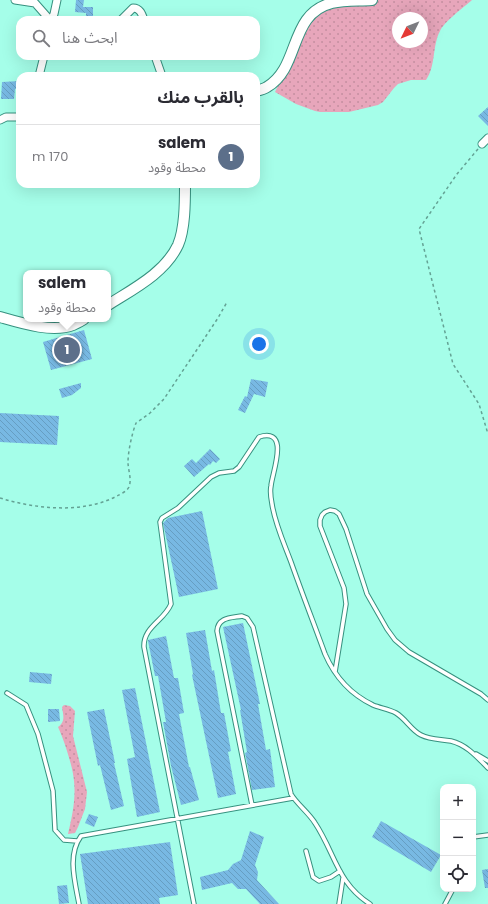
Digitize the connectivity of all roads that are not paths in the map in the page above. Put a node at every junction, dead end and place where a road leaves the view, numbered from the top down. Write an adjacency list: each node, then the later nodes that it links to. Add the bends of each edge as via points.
1 (15, 0): 4 (street, via 35,3)
2 (57, 0): 5 (street)
3 (372, 0): 12 (street, via 331,3 315,11 305,20 280,75)
4 (46, 16)
5 (53, 16)
6 (125, 16): 7 (street, via 133,8 140,11)
7 (142, 16)
8 (43, 60): 10 (street)
9 (157, 60): 11 (street)
10 (40, 72)
11 (161, 72)
12 (260, 89)
13 (16, 117): 14 (street)
14 (0, 120)
15 (488, 138): 16 (street)
16 (482, 144)
17 (185, 188): 18 (street, via 182,228 175,250 161,268 148,279)
18 (111, 303)
19 (0, 317): 20 (street, via 31,325 54,327)
20 (78, 322)
21 (335, 672): 23 (lane, via 346,604 344,588 320,526 322,515 330,510 339,514 346,528 367,594 395,640 409,652); 24 (lane, via 352,692 374,706 396,713 421,735 430,739 452,741); 29 (lane, via 322,647 279,530 270,485 278,450 272,437 265,435 259,437 240,467 211,477 160,522 171,604 143,641)
22 (8, 693): 32 (lane, via 26,705 38,734 53,791 55,830 64,840)
23 (488, 700)
24 (473, 753): 25 (lane); 26 (lane)
25 (488, 761)
26 (488, 768)
27 (293, 798): 28 (lane); 28 (lane, via 253,627 247,618 242,616 222,620 217,631); 34 (lane, via 316,824)
28 (252, 805): 29 (lane)
29 (177, 818): 32 (lane, via 82,836); 38 (lane)
30 (488, 834): 31 (lane)
31 (476, 836)
32 (78, 841): 37 (lane, via 73,871)
33 (306, 851): 34 (lane, via 312,877 319,881)
34 (340, 871): 35 (lane)
35 (343, 878): 39 (lane); 40 (lane, via 359,897)
36 (451, 892): 41 (lane)
37 (79, 904)
38 (194, 904)
39 (339, 904)
40 (370, 904)
41 (445, 904)

